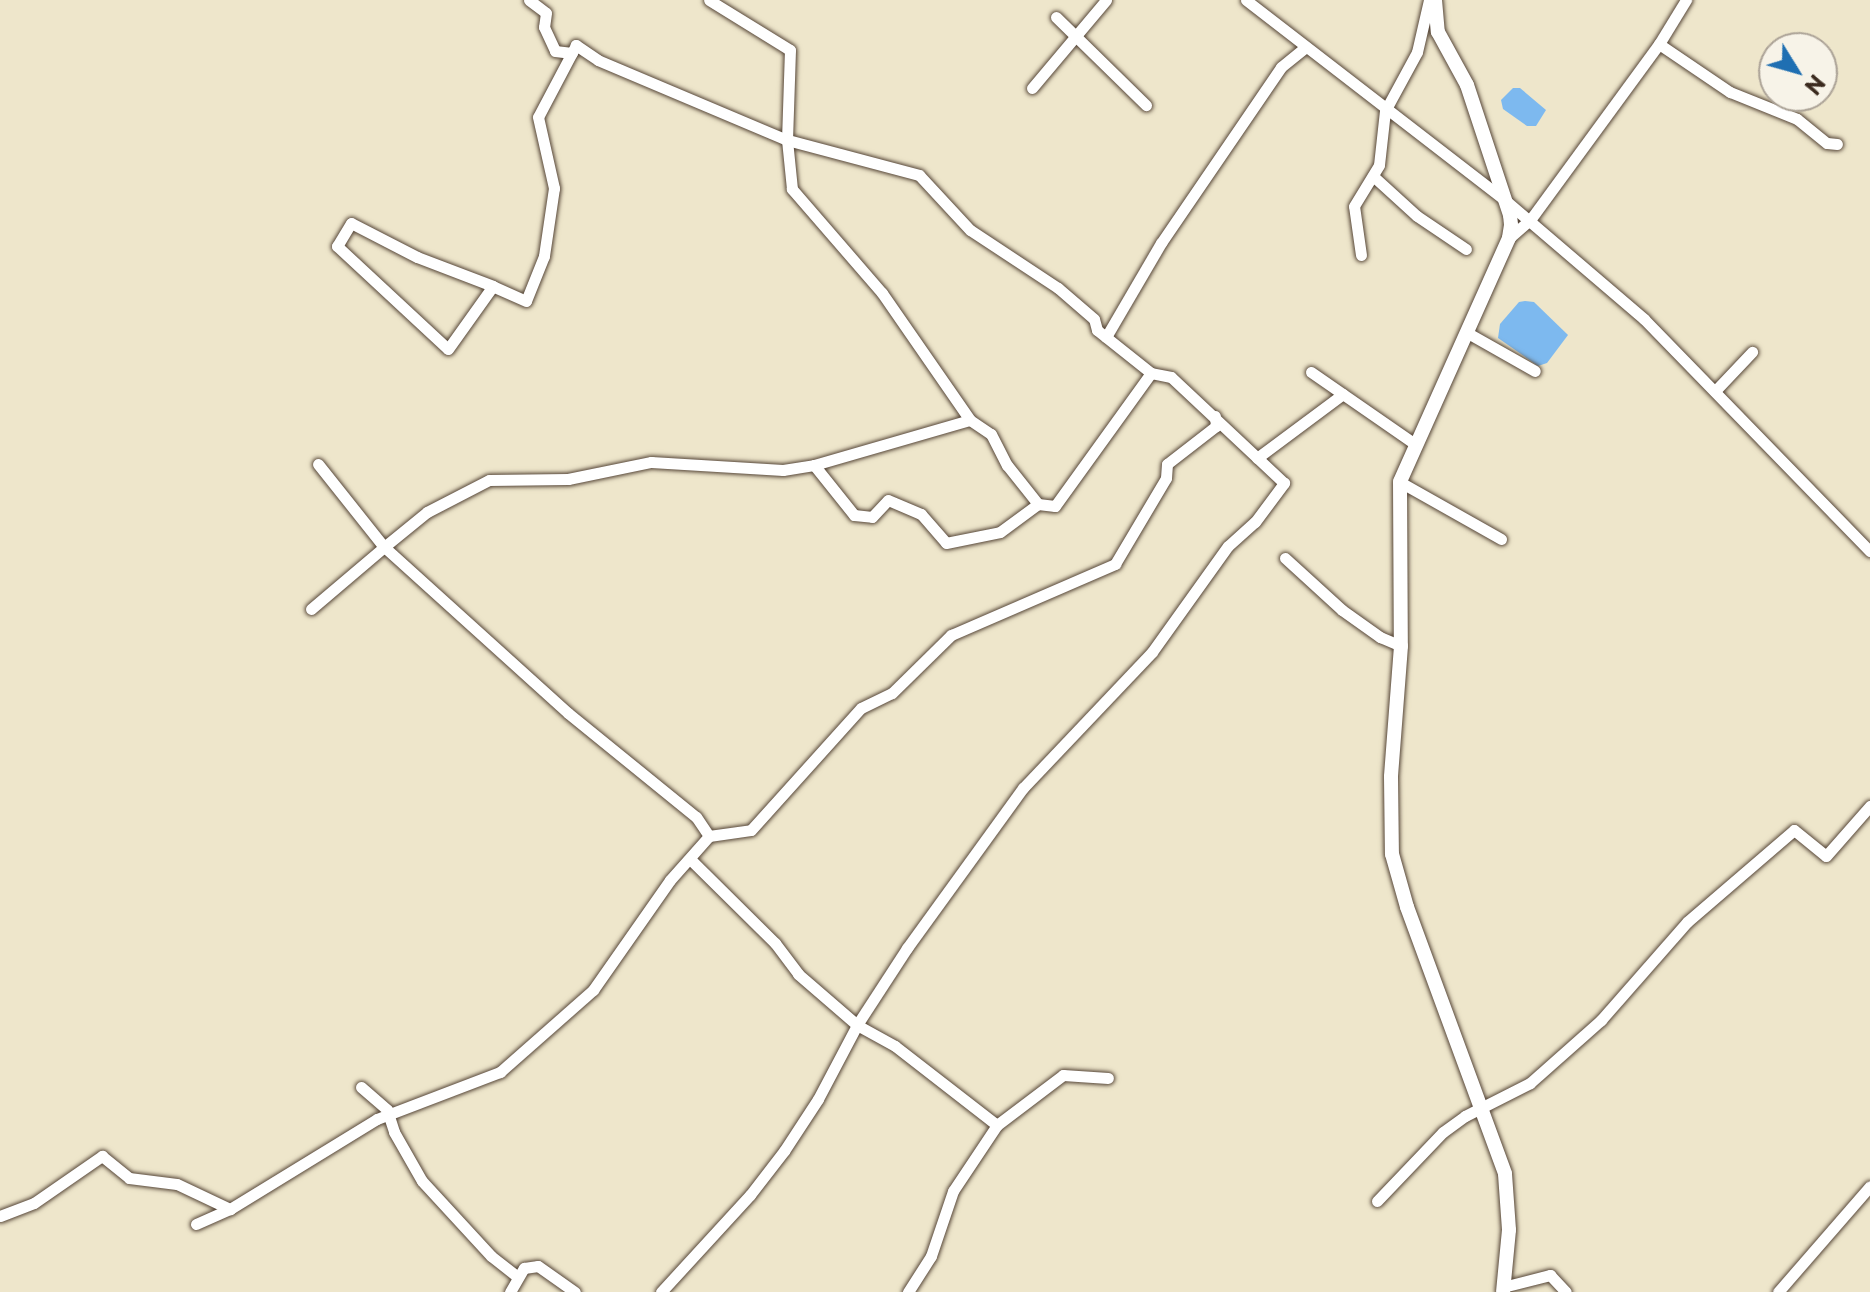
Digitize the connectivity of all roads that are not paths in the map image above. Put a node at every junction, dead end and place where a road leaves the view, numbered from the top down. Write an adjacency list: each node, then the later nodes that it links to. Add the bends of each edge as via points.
1 (529, 0): 11 (street, via 546,13 544,27 555,51)
2 (709, 0): 15 (street, via 790,50)
3 (1106, 0): 8 (street)
4 (1246, 0): 10 (street)
5 (1432, 0): 14 (street, via 1417,52); 18 (main road, via 1438,32 1467,85)
6 (1686, 0): 9 (street)
7 (1056, 17): 8 (street)
8 (1077, 36): 12 (street); 13 (street)
9 (1659, 44): 16 (street, via 1730,92 1797,119 1827,143); 19 (street)
10 (1306, 47): 14 (street); 25 (street, via 1281,67 1161,243)
11 (572, 53): 15 (street, via 576,45 598,60); 23 (street, via 538,117 554,188 544,256 526,301)
12 (1032, 88)
13 (1146, 105)
14 (1385, 111): 17 (street); 18 (street)
15 (787, 140): 25 (street, via 919,175 970,230 1058,288 1094,319); 33 (street, via 792,189 882,293)
16 (1837, 144)
17 (1373, 176): 21 (street, via 1417,216); 22 (street, via 1354,206)
18 (1506, 201): 19 (street); 20 (main road)
19 (1530, 220): 20 (street); 30 (street, via 1644,319)
20 (1509, 238): 24 (main road)
21 (1466, 249)
22 (1361, 255)
23 (493, 286): 23 (street, via 417,257 351,223 337,246 448,349)
24 (1466, 332): 27 (street); 34 (main road)
25 (1106, 337): 29 (street)
26 (1752, 352): 30 (street)
27 (1535, 371)
28 (1311, 372): 31 (street)
29 (1151, 373): 32 (street, via 1171,377); 39 (street, via 1055,506)
30 (1715, 391): 42 (street)
31 (1343, 394): 34 (street); 35 (street)
32 (1215, 416): 35 (street); 47 (street, via 1216,426 1167,464 1166,478 1115,564 951,635 892,693 861,708 751,830)
33 (970, 420): 37 (street); 39 (street, via 991,434)
34 (1415, 444): 38 (main road)
35 (1257, 458): 49 (street, via 1284,483 1255,522 1228,546 1152,652 1023,788)
36 (318, 464): 41 (street)
37 (814, 465): 39 (street, via 854,515 872,517 888,500 921,514 946,543 1000,532); 41 (street, via 783,470 651,462 568,479 489,480 427,512)
38 (1400, 482): 40 (street); 45 (main road)
39 (1038, 504)
40 (1501, 539)
41 (384, 547): 44 (street); 47 (street, via 568,713 696,817)
42 (1870, 551)
43 (1285, 558): 45 (street, via 1342,610)
44 (311, 609)
45 (1401, 646): 52 (main road, via 1391,777 1392,854)
46 (1870, 806): 52 (street, via 1826,856 1794,830 1687,922 1601,1020 1542,1073)
47 (709, 836): 48 (street)
48 (690, 859): 49 (street, via 775,943 798,974); 53 (street, via 593,990 500,1072)
49 (857, 1025): 54 (street, via 895,1046); 64 (street, via 784,1151)
50 (1108, 1078): 54 (street, via 1063,1075)
51 (361, 1087): 53 (street)
52 (1480, 1108): 56 (street, via 1443,1132); 61 (main road, via 1505,1174 1509,1230)
53 (387, 1114): 57 (street); 60 (street, via 422,1181 491,1256)
54 (997, 1125): 65 (street, via 953,1191 931,1256)
55 (1870, 1186): 67 (street)
56 (1377, 1201)
57 (230, 1209): 58 (street, via 177,1184 129,1178 102,1156 34,1203); 59 (street)
58 (0, 1216)
59 (196, 1224)
60 (517, 1276): 62 (street); 63 (street, via 524,1268 538,1266)
61 (1503, 1289): 66 (street, via 1550,1275)
62 (510, 1292)
63 (575, 1292)
64 (661, 1292)
65 (908, 1292)
66 (1566, 1292)
67 (1778, 1292)

